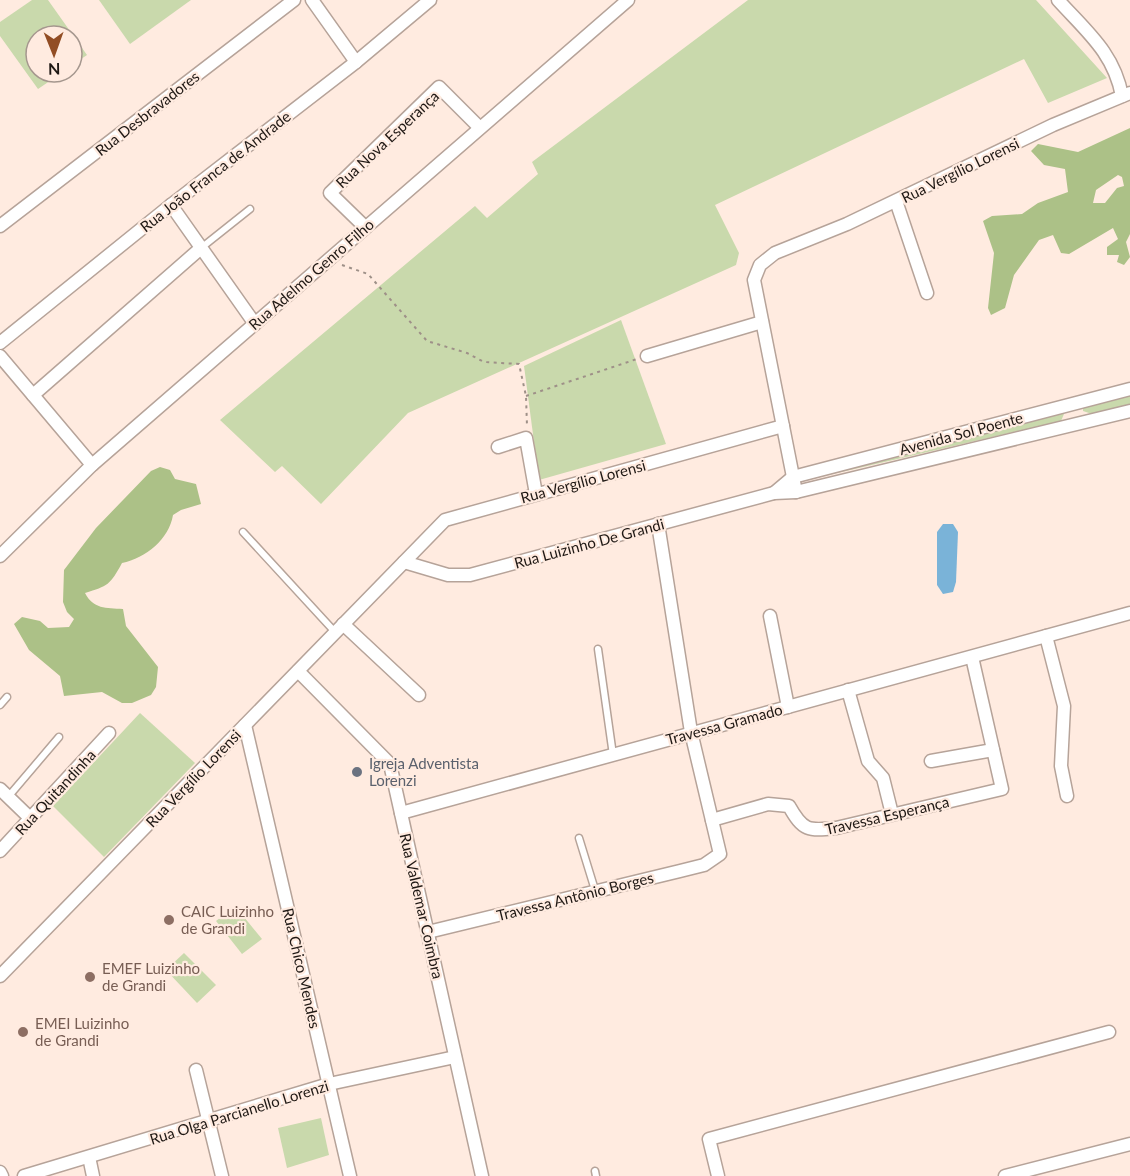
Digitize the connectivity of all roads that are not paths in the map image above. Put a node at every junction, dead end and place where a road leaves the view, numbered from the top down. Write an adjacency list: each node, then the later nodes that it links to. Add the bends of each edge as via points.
1 (294, 0): 12 (street, Rua Desbravadores)
2 (312, 0): 6 (street)
3 (430, 0): 6 (street, Rua João Franca de Andrade)
4 (628, 0): 8 (street, Rua Adelmo Genro Filho)
5 (1058, 0): 7 (street, via 1112,60)
6 (356, 62): 10 (street, Rua João Franca de Andrade)
7 (1126, 95): 9 (street, Rua Vergílio Lorensi, via 1053,125)
8 (479, 127): 13 (street, Rua Adelmo Genro Filho); 13 (street, Rua Nova Esperança, via 439,87 330,193)
9 (896, 201): 15 (street); 16 (street, Rua Vergílio Lorensi, via 775,253 760,265 754,279)
10 (171, 205): 14 (street); 18 (street, Rua João Franca de Andrade)
11 (250, 209): 14 (lane)
12 (0, 226)
13 (365, 227): 17 (street, Rua Adelmo Genro Filho)
14 (201, 248): 17 (street); 22 (street)
15 (927, 293)
16 (762, 322): 20 (street); 26 (street, Rua Vergílio Lorensi)
17 (255, 324): 28 (street, Rua Adelmo Genro Filho)
18 (0, 343)
19 (0, 356): 22 (street)
20 (646, 356)
21 (1130, 389): 23 (street, Avenida Sol Poente)
22 (33, 395): 28 (street)
23 (1070, 404): 25 (street); 29 (street, Avenida Sol Poente)
24 (1130, 411): 25 (street, Avenida Sol Poente)
25 (1074, 425): 30 (street, Avenida Sol Poente)
26 (783, 426): 29 (street); 32 (street, Rua Vergílio Lorensi)
27 (498, 447): 32 (street, via 524,437 528,441)
28 (92, 465): 35 (street, Rua Adelmo Genro Filho)
29 (793, 477): 30 (street); 31 (street, Rua Luizinho De Grandi)
30 (796, 492): 31 (street, Rua Luizinho De Grandi)
31 (774, 493): 33 (street, Rua Luizinho De Grandi)
32 (536, 494): 36 (street, Rua Vergílio Lorensi, via 445,520)
33 (658, 524): 36 (street, Rua Luizinho De Grandi, via 470,576 448,575); 50 (street)
34 (243, 532): 39 (lane)
35 (0, 555)
36 (404, 562): 39 (street, Rua Vergílio Lorensi)
37 (1130, 613): 40 (street, Travessa Gramado)
38 (770, 616): 48 (street)
39 (339, 628): 43 (street, Rua Vergílio Lorensi); 45 (street)
40 (1046, 636): 42 (street, Travessa Gramado); 57 (street, via 1064,706 1061,766)
41 (598, 649): 54 (lane)
42 (972, 657): 44 (street, Travessa Gramado); 53 (street)
43 (298, 671): 49 (street, Rua Vergílio Lorensi); 58 (street, Rua Valdemar Coimbra, via 390,764)
44 (848, 690): 48 (street, Travessa Gramado); 59 (street, via 868,762 883,778)
45 (419, 695)
46 (7, 697): 47 (lane)
47 (0, 705)
48 (788, 706): 50 (street, Travessa Gramado)
49 (245, 725): 66 (street, Rua Vergílio Lorensi); 70 (street, Rua Chico Mendes)
50 (691, 732): 54 (street, Travessa Gramado); 61 (street)
51 (109, 733): 60 (street, Rua Quitandinha)
52 (59, 737): 56 (lane)
53 (993, 750): 55 (street); 59 (street, Travessa Esperança, via 1002,789)
54 (613, 755): 58 (street, Travessa Gramado)
55 (931, 761)
56 (4, 793): 60 (street)
57 (1067, 796)
58 (401, 813): 65 (street, Rua Valdemar Coimbra)
59 (892, 814): 61 (street, Travessa Esperança, via 814,831 800,825 789,806 768,804)
60 (30, 818): 63 (street, Rua Quitandinha)
61 (712, 820): 64 (street, Travessa Antônio Borges, via 720,854 704,865)
62 (579, 838): 64 (lane)
63 (0, 851)
64 (595, 890): 65 (street, Travessa Antônio Borges)
65 (428, 932): 68 (street, Rua Valdemar Coimbra)
66 (0, 976)
67 (1109, 1032): 79 (street, via 709,1139)
68 (455, 1057): 70 (street, Rua Olga Parcianello Lorenzi); 78 (street, Rua Valdemar Coimbra)
69 (196, 1070): 71 (street)
70 (329, 1084): 71 (street, Rua Olga Parcianello Lorenzi); 77 (street, Rua Chico Mendes)
71 (208, 1120): 73 (street, Rua Olga Parcianello Lorenzi); 76 (street)
72 (1130, 1144): 80 (street)
73 (89, 1156): 74 (street, Rua Olga Parcianello Lorenzi); 75 (street)
74 (24, 1176)
75 (93, 1176)
76 (222, 1176)
77 (351, 1176)
78 (482, 1176)
79 (718, 1176)
80 (1005, 1176)

